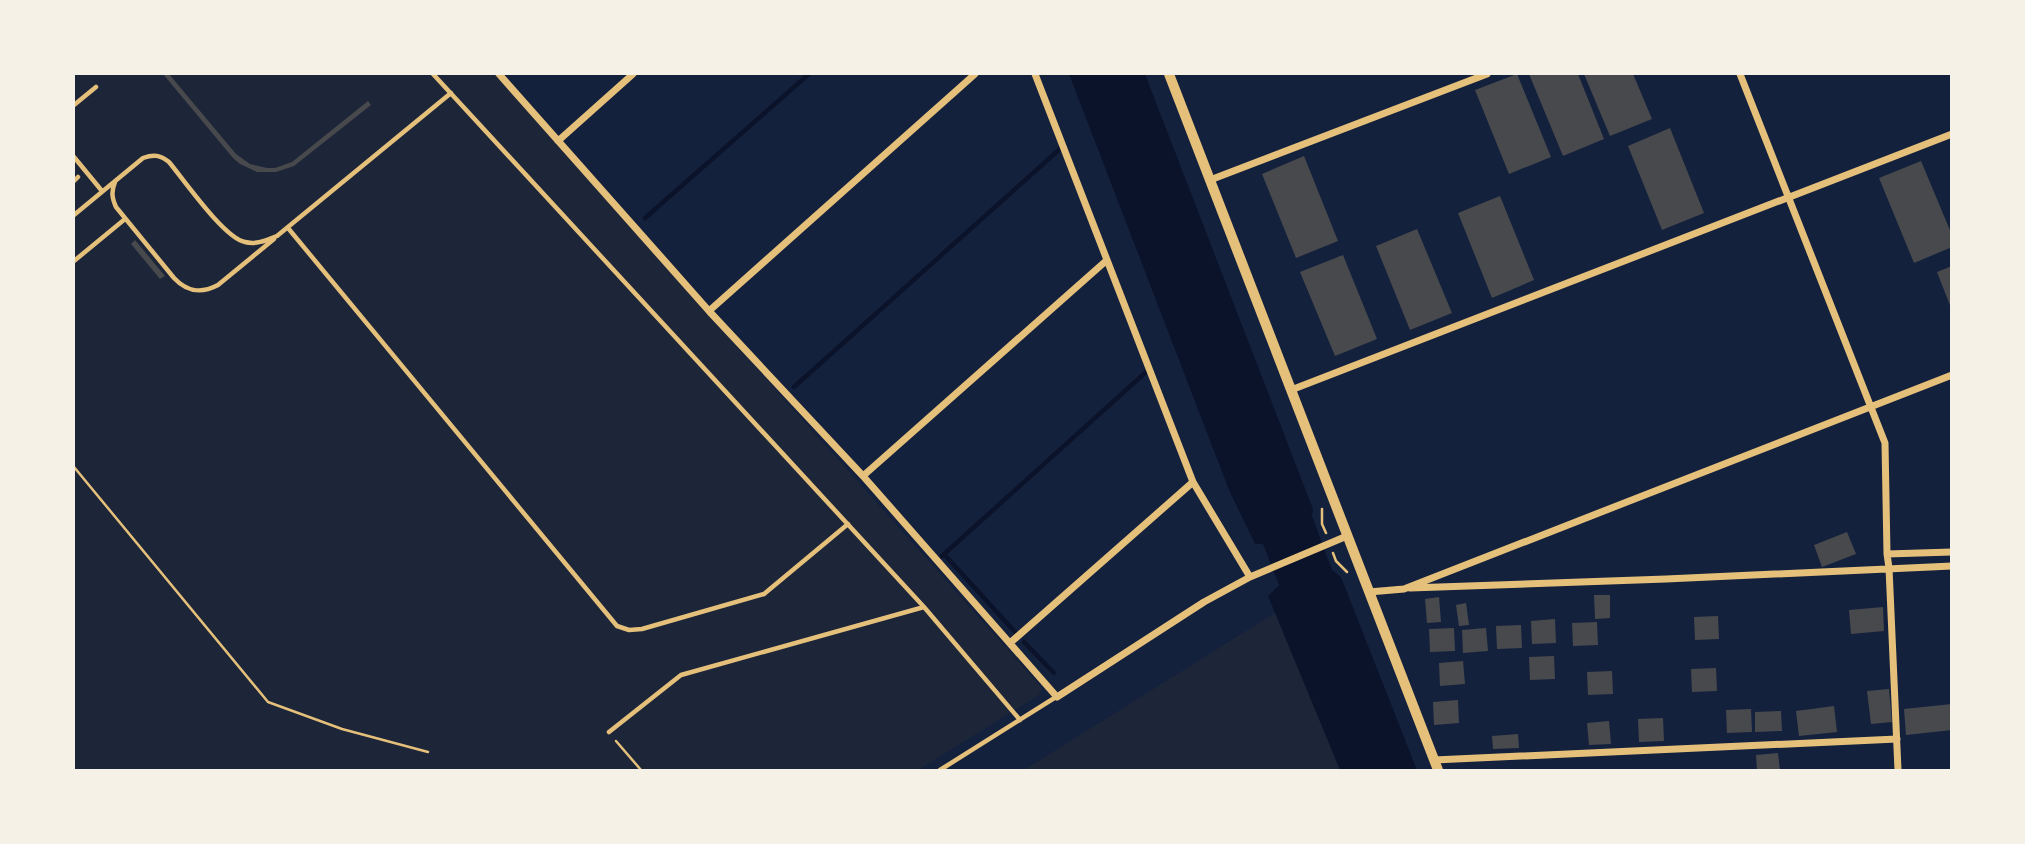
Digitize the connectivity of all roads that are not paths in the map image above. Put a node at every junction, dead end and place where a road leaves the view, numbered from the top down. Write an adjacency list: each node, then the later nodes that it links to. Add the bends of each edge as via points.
1 (433, 74): 10 (lane)
2 (499, 74): 13 (street)
3 (633, 74): 13 (street)
4 (975, 74): 25 (street)
5 (1035, 74): 23 (street)
6 (1169, 74): 16 (street)
7 (1487, 74): 16 (street)
8 (1740, 74): 18 (street)
9 (96, 87): 11 (lane)
10 (451, 93): 21 (lane); 31 (lane)
11 (74, 105)
12 (1951, 134): 18 (street)
13 (558, 141): 25 (street)
14 (74, 157): 17 (lane)
15 (116, 180): 17 (lane); 20 (lane, via 112,198); 22 (lane, via 143,158 162,157 234,238 251,243)
16 (1210, 180): 27 (street)
17 (102, 191): 19 (lane)
18 (1788, 198): 27 (street); 28 (street)
19 (74, 215)
20 (125, 219): 22 (lane, via 189,290 218,285); 24 (lane)
21 (288, 228): 22 (lane); 31 (lane, via 617,626 642,629 764,594)
22 (277, 236)
23 (1107, 260): 29 (street); 30 (street)
24 (74, 261)
25 (709, 311): 29 (street)
26 (1951, 375): 28 (street)
27 (1291, 390): 32 (street)
28 (1872, 407): 34 (street, via 1885,443); 38 (street)
29 (863, 476): 41 (street)
30 (1193, 482): 37 (street); 41 (street)
31 (848, 524): 40 (lane)
32 (1343, 538): 37 (street); 39 (street)
33 (1951, 552): 34 (street)
34 (1887, 554): 36 (street)
35 (1951, 566): 36 (street)
36 (1889, 568): 38 (street); 45 (street)
37 (1250, 577): 42 (street)
38 (1404, 589): 39 (street)
39 (1369, 592): 46 (street)
40 (924, 607): 43 (lane); 44 (lane, via 681,675)
41 (1010, 643): 42 (street)
42 (1057, 697): 43 (lane)
43 (1020, 720): 47 (lane)
44 (609, 732)
45 (1897, 739): 46 (street); 48 (street)
46 (1436, 765)
47 (940, 771)
48 (1898, 771)

